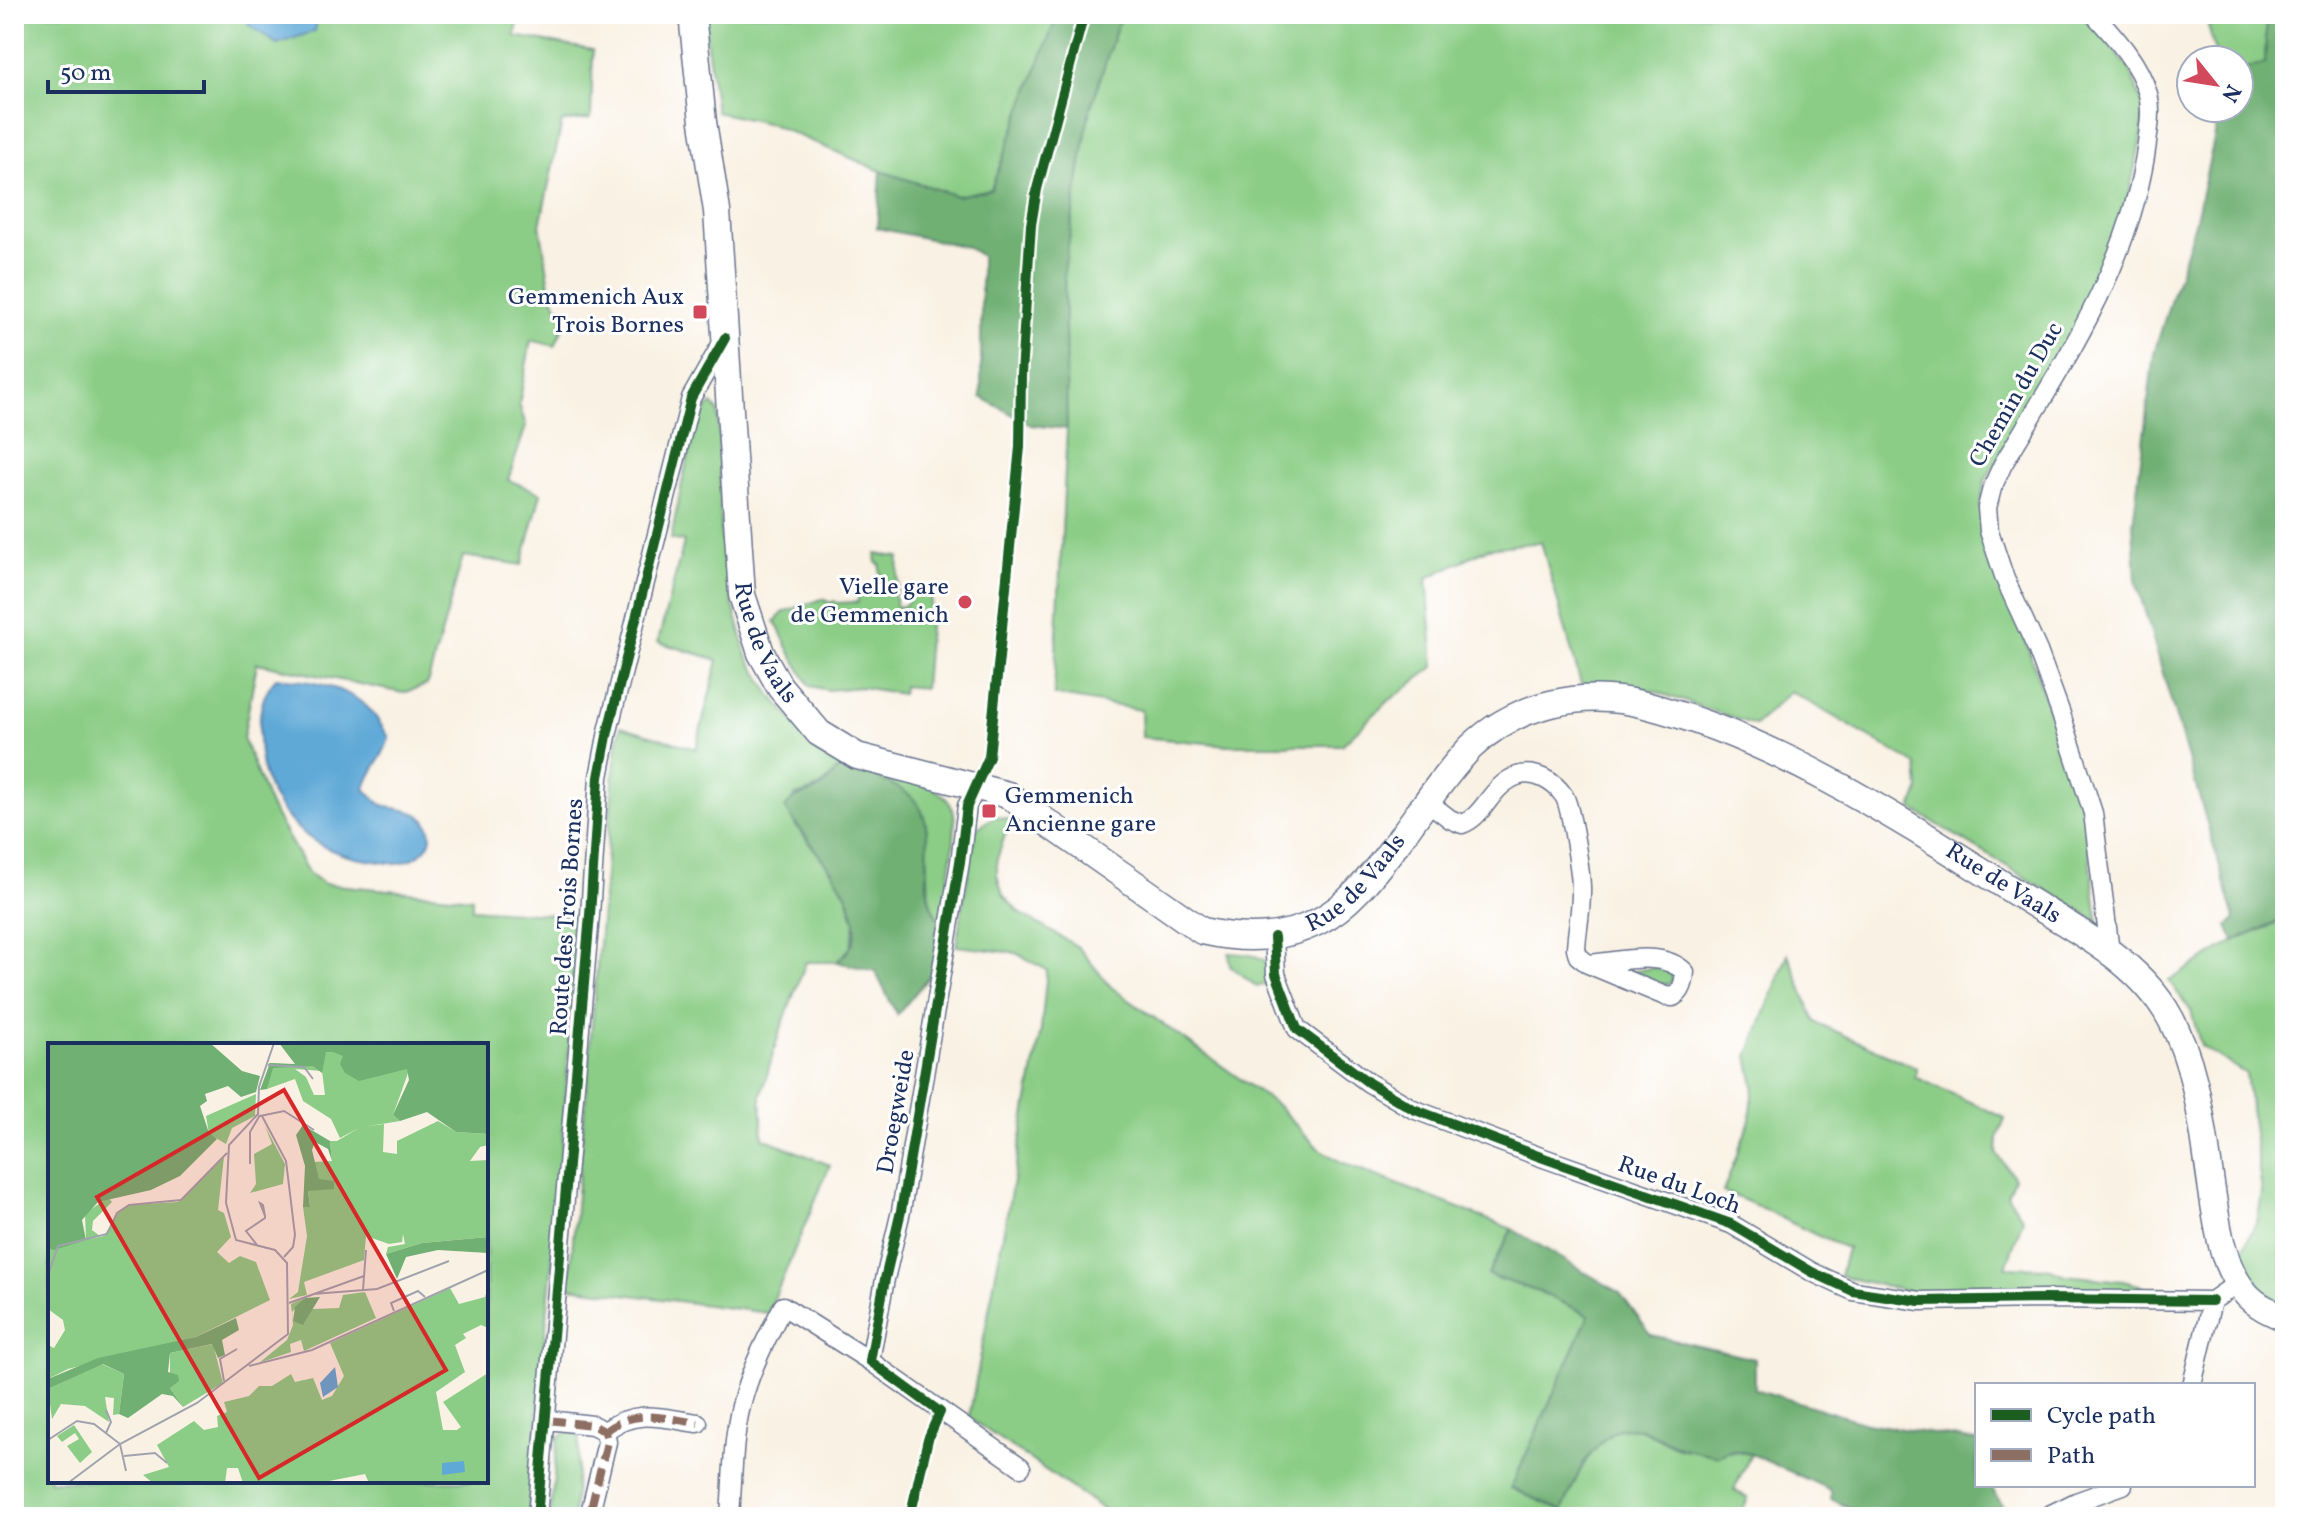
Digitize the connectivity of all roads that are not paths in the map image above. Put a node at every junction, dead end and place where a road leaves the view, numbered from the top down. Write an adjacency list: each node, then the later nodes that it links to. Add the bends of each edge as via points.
1 (692, 14): 3 (main road, Rue de Vaals, via 717,211)
2 (2094, 14): 7 (street, Chemin du Duc, via 2135,65 2148,95 2144,166 2095,305 2003,464 1987,508 2005,579 2043,666 2093,813)
3 (725, 338): 4 (main road, Rue de Vaals, via 742,595 761,653 780,687 819,733 847,751 887,766); 14 (street, Route des Trois Bornes, via 691,398 599,777)
4 (977, 786): 6 (main road, Rue de Vaals, via 1027,806 1202,931); 12 (street, Droegweide, via 967,806 903,1197)
5 (1428, 802): 6 (main road, Rue de Vaals, via 1345,904 1322,920); 7 (main road, Rue de Vaals, via 1473,745 1523,713 1578,698 1643,704 1739,738 1809,771 1913,828); 8 (street, via 1462,824 1472,820 1497,786 1518,775 1536,774 1565,797 1582,891 1576,948)
6 (1274, 937): 10 (street, Rue du Loch, via 1276,974 1297,1029 1369,1083 1413,1109 1731,1224 1853,1291 1920,1301)
7 (2110, 952): 9 (main road, Rue de Vaals, via 2153,993 2178,1036 2197,1103 2221,1244)
8 (1588, 964)
9 (2238, 1283): 10 (street); 11 (main road, Rue de Vaals, via 2257,1304)
10 (2212, 1301): 13 (street)
11 (2285, 1318)
12 (870, 1361): 17 (street); 21 (street, via 783,1306 744,1394)
13 (2192, 1383)
14 (548, 1420): 16 (street); 19 (street, Route des Trois Bornes)
15 (698, 1423): 16 (street, via 640,1415)
16 (605, 1431): 20 (street)
17 (1021, 1467)
18 (2117, 1487): 22 (street)
19 (537, 1517)
20 (589, 1517)
21 (730, 1517)
22 (2045, 1517)

